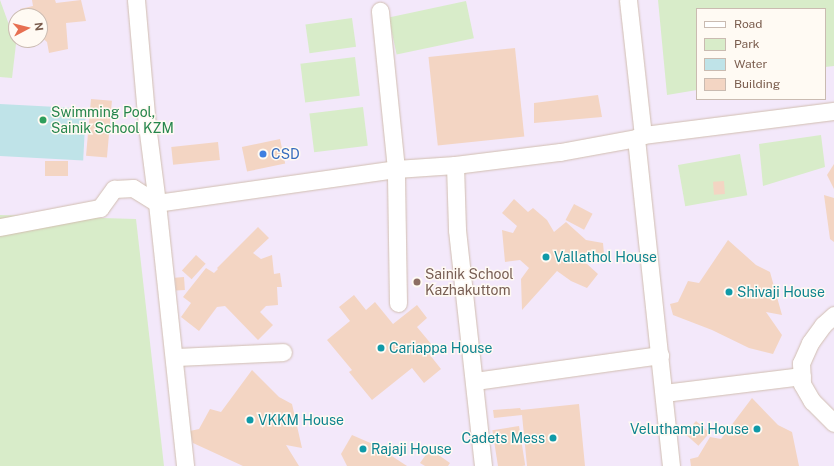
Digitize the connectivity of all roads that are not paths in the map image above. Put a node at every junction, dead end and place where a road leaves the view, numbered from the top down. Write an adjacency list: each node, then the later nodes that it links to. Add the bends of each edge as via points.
1 (136, 0): 8 (lane)
2 (628, 0): 5 (lane)
3 (380, 11): 7 (lane)
4 (834, 111): 5 (lane)
5 (640, 136): 6 (lane, via 560,152); 13 (lane)
6 (455, 165): 7 (lane); 16 (lane, via 457,230)
7 (396, 170): 8 (lane); 10 (lane)
8 (156, 203): 9 (lane, via 133,188 114,189 100,208); 14 (lane)
9 (0, 227)
10 (398, 303)
11 (834, 315): 15 (lane, via 810,343 801,363)
12 (283, 352): 14 (lane)
13 (660, 355): 16 (lane); 17 (lane)
14 (174, 357): 19 (lane)
15 (802, 376): 17 (lane); 18 (lane, via 802,384 812,401)
16 (475, 381): 20 (lane)
17 (664, 393): 21 (lane)
18 (834, 423)
19 (185, 466)
20 (483, 466)
21 (671, 466)

